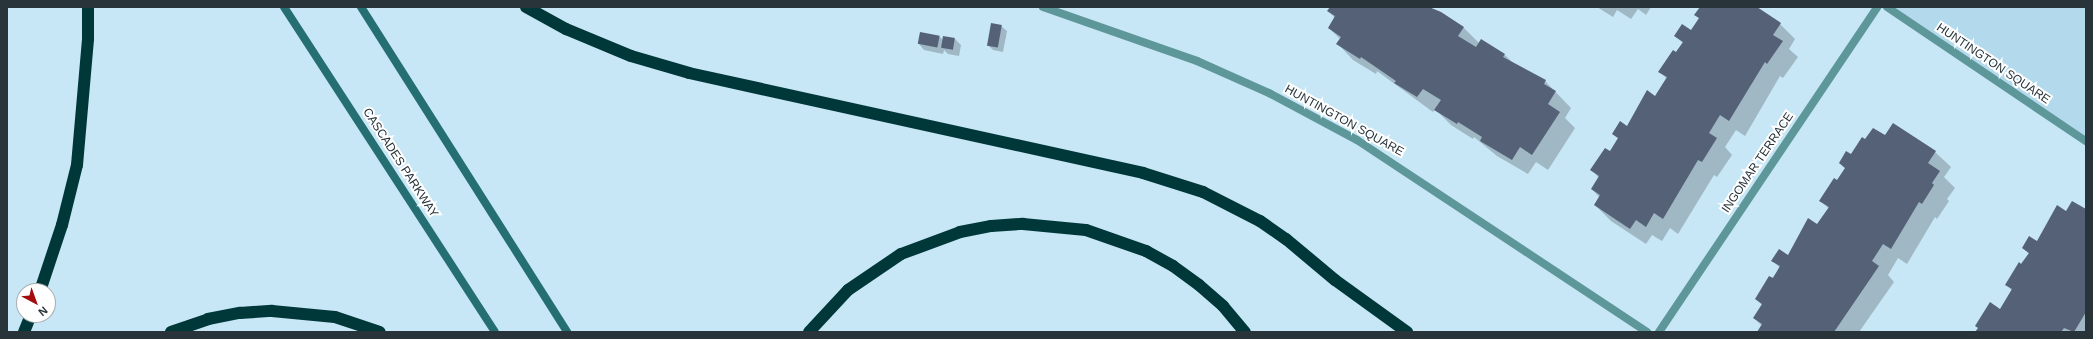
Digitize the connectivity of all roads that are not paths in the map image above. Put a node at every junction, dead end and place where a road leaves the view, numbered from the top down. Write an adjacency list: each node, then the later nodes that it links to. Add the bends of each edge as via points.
1 (88, 7): 9 (highway, via 88,39 77,165 62,225)
2 (284, 7): 12 (main road, CASCADES PARKWAY)
3 (361, 7): 13 (main road)
4 (526, 7): 16 (highway, via 566,29 630,56 689,73 1143,173 1204,192 1260,221)
5 (1043, 7): 17 (street, HUNTINGTON SQUARE, via 1197,61 1269,93 1358,140)
6 (1877, 7): 18 (street, INGOMAR TERRACE)
7 (1887, 7): 8 (street, HUNTINGTON SQUARE)
8 (2086, 141)
9 (43, 283)
10 (171, 332): 11 (highway, via 208,319 272,310 335,317)
11 (380, 332)
12 (495, 332)
13 (568, 332)
14 (809, 332): 15 (highway, via 848,290 901,254 930,241 960,232 1023,224 1086,230 1146,251 1199,285 1223,306)
15 (1245, 332)
16 (1407, 332)
17 (1647, 332)
18 (1659, 332)

